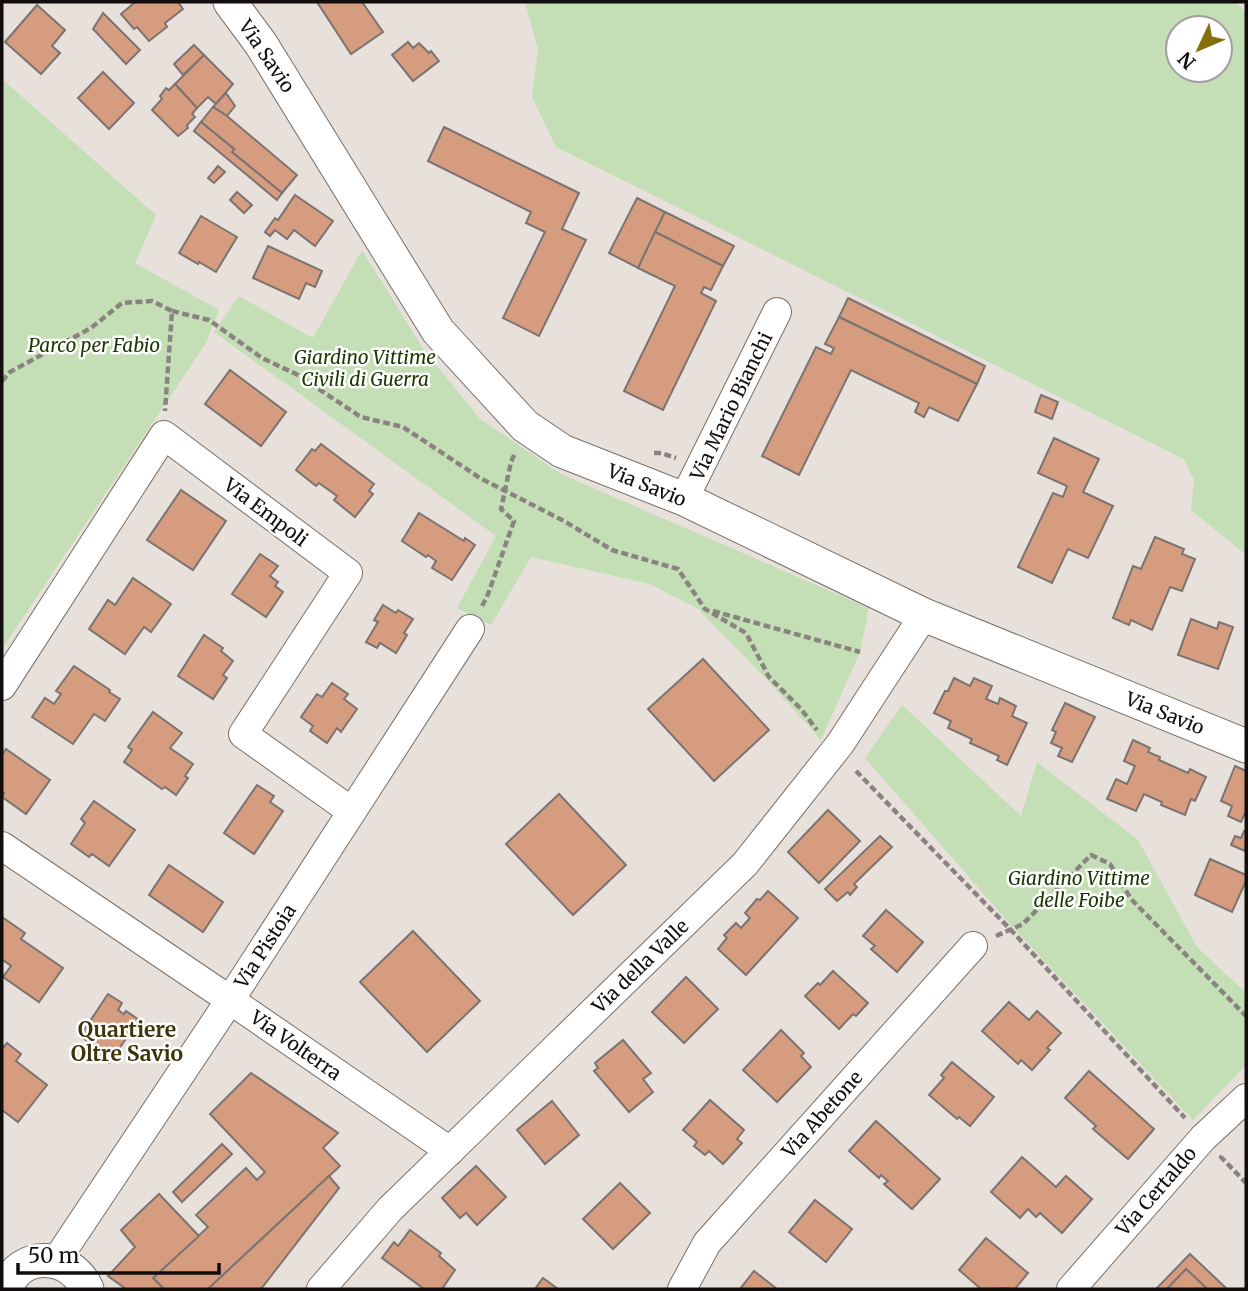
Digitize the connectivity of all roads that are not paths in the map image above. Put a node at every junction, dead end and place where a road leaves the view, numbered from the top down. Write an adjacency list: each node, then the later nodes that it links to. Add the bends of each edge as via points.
1 (230, 2): 3 (street, Via Savio, via 261,44 438,331 525,426 562,451)
2 (777, 312): 3 (street, Via Mario Bianchi)
3 (684, 499): 4 (street, Via Savio)
4 (924, 615): 7 (street, Via Savio); 13 (street, Via della Valle, via 840,744 745,864)
5 (470, 629): 8 (street, Via Pistoia)
6 (2, 685): 8 (street, Via Empoli, via 164,435 348,573 243,734)
7 (1246, 746)
8 (351, 811): 11 (street, Via Pistoia)
9 (2, 846): 11 (street, Via Volterra)
10 (973, 946): 17 (street, Via Abetone, via 707,1243)
11 (230, 1000): 13 (street, Via Volterra); 14 (street, Via Pistoia)
12 (1246, 1098): 18 (street, Via Certaldo, via 1203,1138)
13 (450, 1151): 16 (street, Via della Valle, via 390,1209)
14 (17, 1271): 15 (street, via 69,1266)
15 (87, 1289)
16 (321, 1289)
17 (682, 1289)
18 (1071, 1289)

